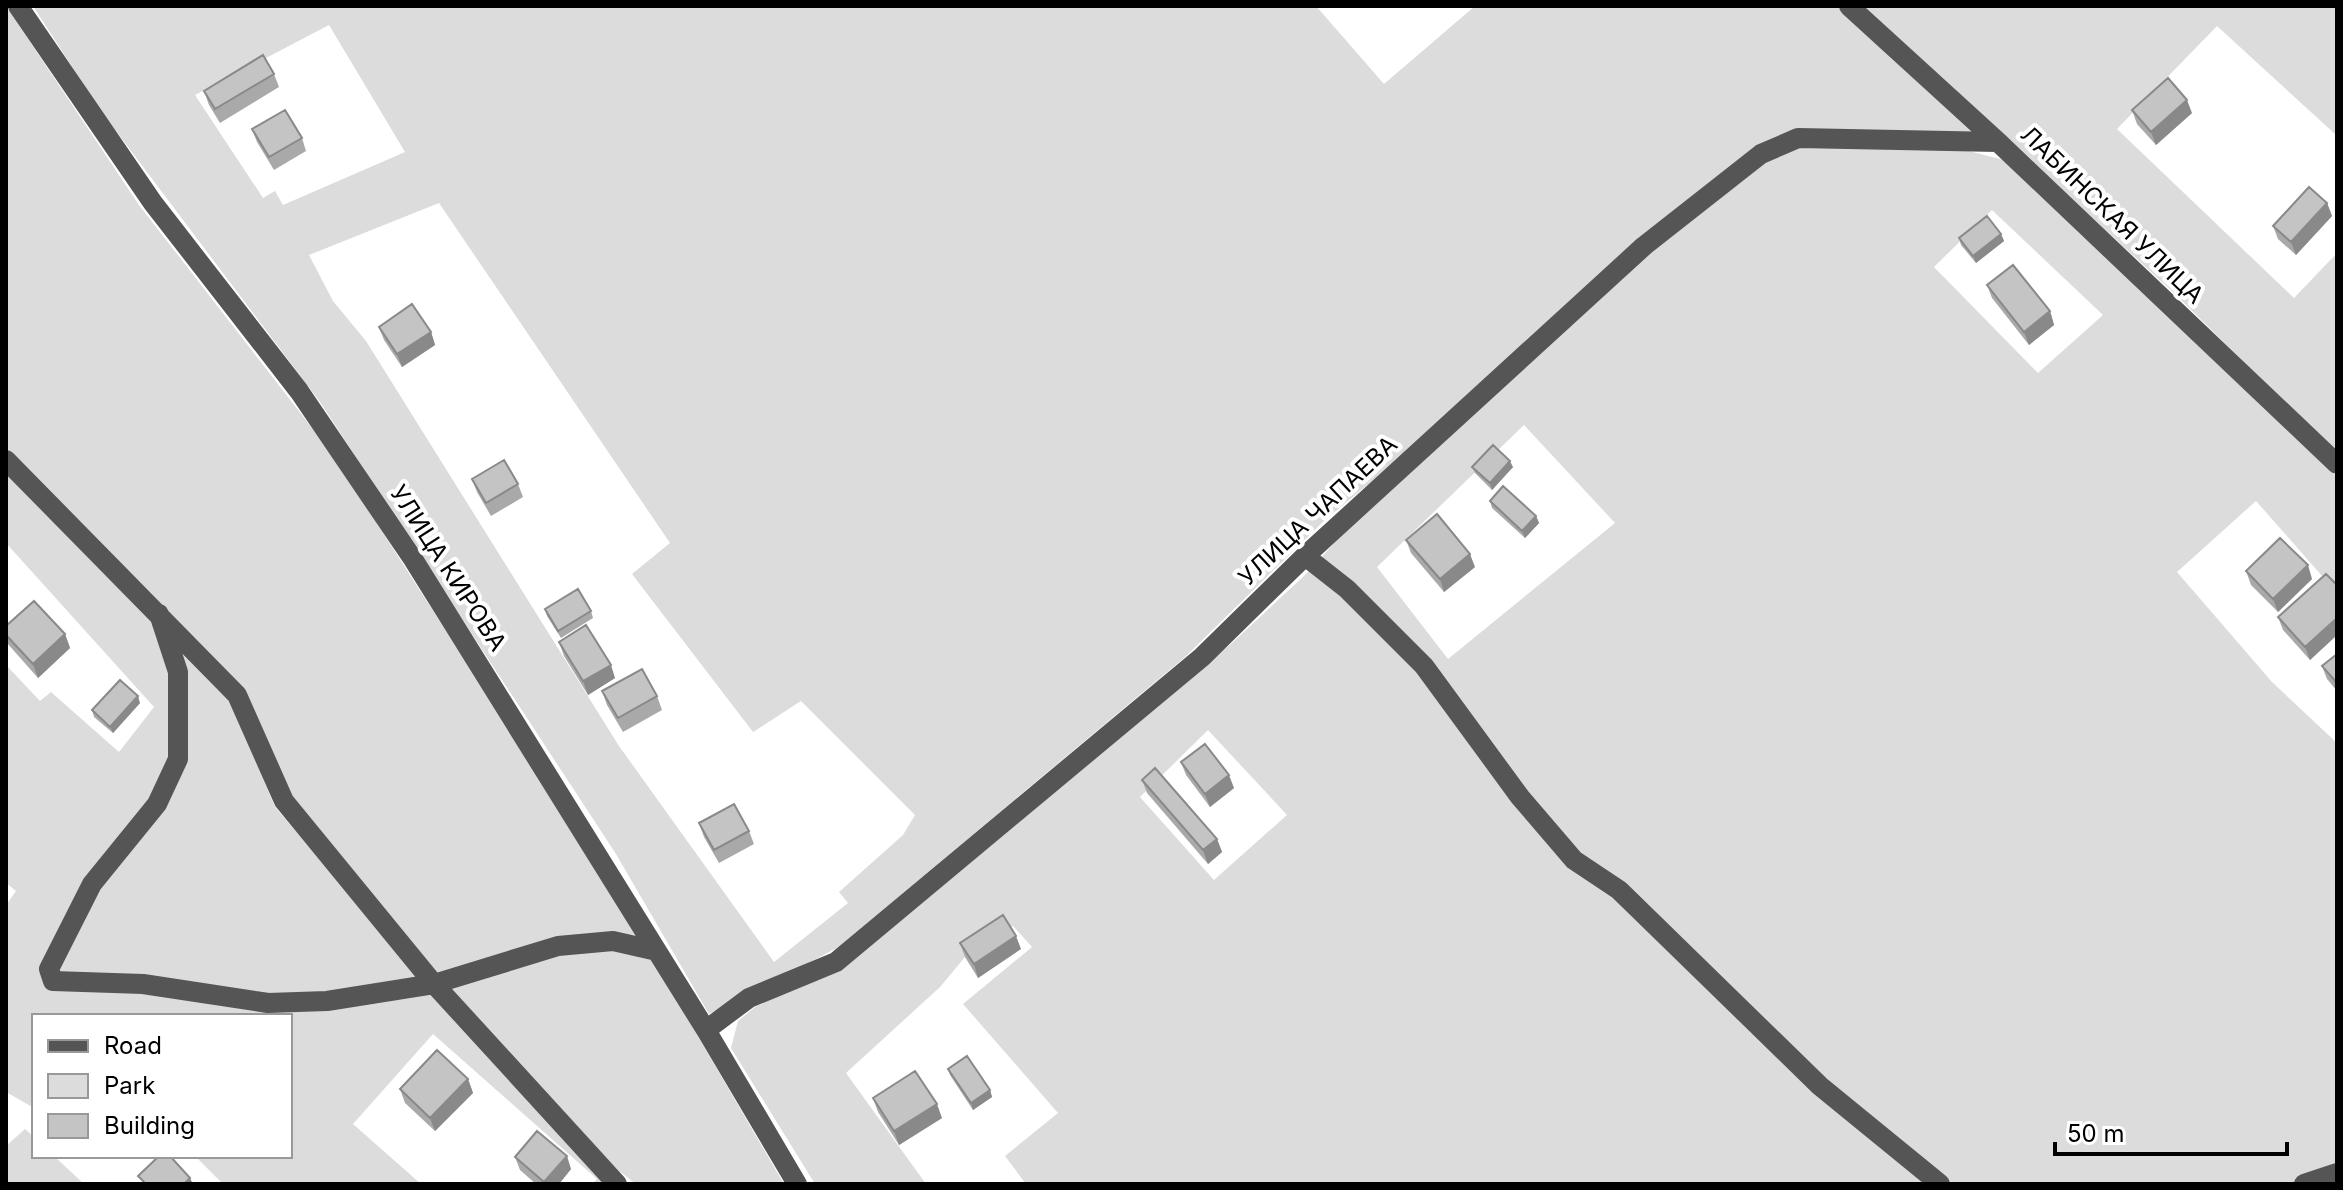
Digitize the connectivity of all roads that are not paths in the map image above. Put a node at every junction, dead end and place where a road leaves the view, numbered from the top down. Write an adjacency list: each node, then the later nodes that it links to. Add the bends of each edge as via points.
1 (18, 6): 8 (street, УЛИЦА КИРОВА, via 153,203 299,391 413,559)
2 (1849, 6): 3 (street, ЛАБИНСКАЯ УЛИЦА)
3 (1998, 142): 5 (street, ЛАБИНСКАЯ УЛИЦА); 6 (street, УЛИЦА ЧАПАЕВА, via 1798,138 1761,154 1644,246)
4 (6, 460): 7 (street)
5 (2337, 464)
6 (1305, 556): 10 (street, УЛИЦА ЧАПАЕВА, via 1202,657 836,962 749,998); 14 (street, via 1347,589 1424,666 1520,797 1574,860 1619,890 1820,1086)
7 (159, 614): 9 (street, via 237,695 284,801); 9 (street, via 178,672 178,759 157,804 92,884 49,969 53,981 143,984 268,1003 327,1001)
8 (657, 951): 9 (street, via 613,941 558,946); 10 (street, УЛИЦА КИРОВА)
9 (434, 984): 12 (street)
10 (706, 1030): 13 (street, УЛИЦА КИРОВА)
11 (2337, 1173): 15 (street)
12 (617, 1184)
13 (797, 1184)
14 (1940, 1184)
15 (2304, 1184)

